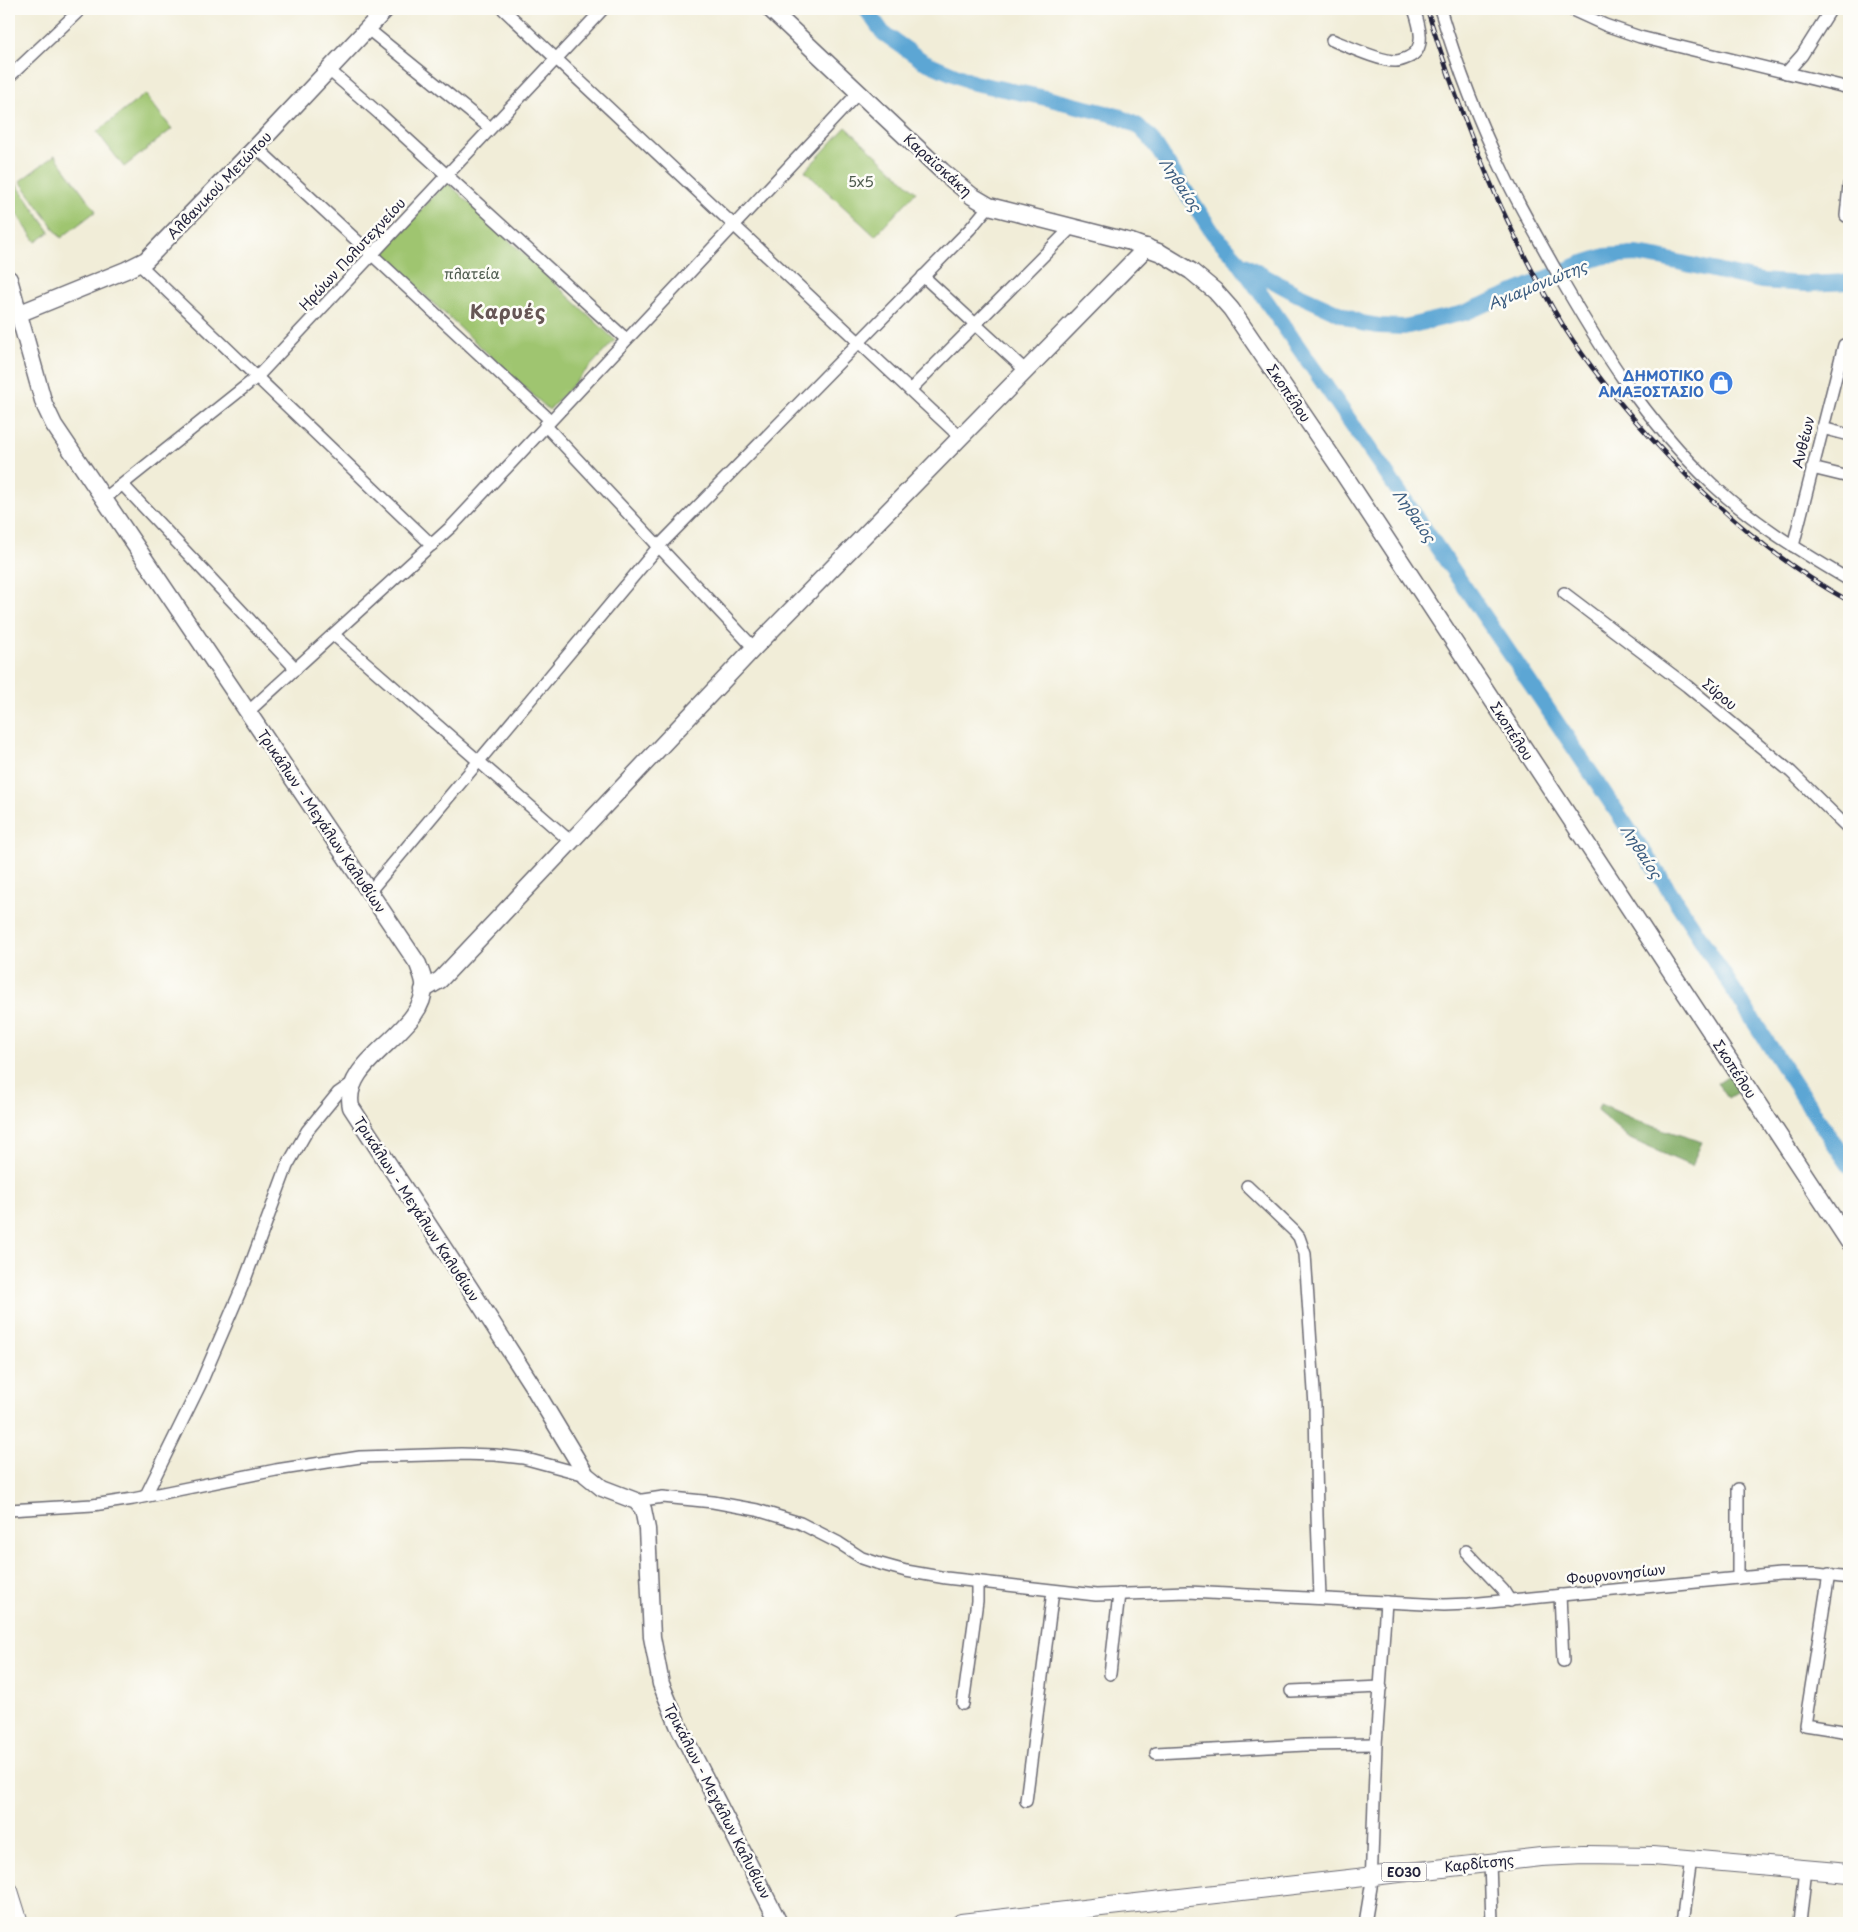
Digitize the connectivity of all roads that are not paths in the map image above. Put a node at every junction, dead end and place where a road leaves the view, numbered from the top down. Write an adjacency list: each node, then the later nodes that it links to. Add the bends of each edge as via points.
1 (81, 9): 15 (street)
2 (386, 9): 10 (street, Αλβανικού Μετώπου)
3 (503, 9): 12 (street)
4 (603, 9): 12 (street, Ηρώων Πολυτεχνείου)
5 (773, 9): 17 (street, Καραϊσκάκη)
6 (1414, 9): 11 (street, via 1421,39 1419,48 1412,56 1397,62)
7 (1440, 9): 49 (street, via 1482,126 1504,174 1570,295 1618,374 1666,435 1709,481 1764,527)
8 (1831, 9): 14 (street, via 1802,55)
9 (1577, 10): 14 (street, via 1640,37)
10 (368, 29): 13 (street, Αλβανικού Μετώπου); 18 (street)
11 (1332, 40)
12 (556, 59): 18 (street, Ηρώων Πολυτεχνείου); 24 (street)
13 (329, 70): 19 (street, Αλβανικού Μετώπου); 20 (street)
14 (1786, 73): 16 (street)
15 (9, 77)
16 (1849, 88)
17 (859, 92): 22 (street, Καραϊσκάκη, via 963,189); 24 (street)
18 (490, 128): 20 (street, Ηρώων Πολυτεχνείου)
19 (256, 147): 27 (street); 28 (street, Αλβανικού Μετώπου, via 156,250)
20 (446, 175): 27 (street, Ηρώων Πολυτεχνείου); 33 (street)
21 (1849, 185): 23 (street)
22 (989, 206): 25 (street, Καραϊσκάκη); 29 (street)
23 (1846, 216)
24 (734, 224): 33 (street); 34 (street)
25 (1072, 227): 26 (street, Καραϊσκάκη); 32 (street)
26 (1147, 247): 36 (street); 63 (street, Σκοπέλου, via 1191,271 1223,299 1244,326)
27 (371, 254): 37 (street, Ηρώων Πολυτεχνείου); 39 (street)
28 (138, 264): 31 (street, Αλβανικού Μετώπου); 37 (street)
29 (924, 276): 32 (street); 34 (street)
30 (9, 279): 31 (street, Τρικάλων - Μεγάλων Καλυβίων)
31 (18, 314): 46 (street, Τρικάλων - Μεγάλων Καλυβίων, via 50,418)
32 (975, 324): 36 (street); 38 (street)
33 (626, 339): 39 (street)
34 (859, 342): 38 (street); 48 (street)
35 (1847, 346): 40 (street, Ανθέων)
36 (1026, 370): 42 (street)
37 (256, 377): 45 (street, Ηρώων Πολυτεχνείου); 47 (street)
38 (910, 390): 42 (street)
39 (547, 423): 47 (street); 48 (street)
40 (1822, 428): 41 (street); 43 (street, Ανθέων)
41 (1849, 435)
42 (960, 438): 53 (street)
43 (1812, 468): 44 (street); 49 (street, Ανθέων)
44 (1849, 478)
45 (123, 485): 46 (street, Ηρώων Πολυτεχνείου); 54 (street)
46 (104, 499): 55 (street, Τρικάλων - Μεγάλων Καλυβίων)
47 (432, 545): 52 (street)
48 (659, 546): 53 (street); 56 (street)
49 (1793, 546): 50 (street)
50 (1849, 580)
51 (1564, 593): 57 (street, Σύρου, via 1687,686 1791,772)
52 (334, 634): 54 (street); 56 (street)
53 (754, 648): 58 (street)
54 (296, 669): 55 (street)
55 (249, 711): 59 (street, Τρικάλων - Μεγάλων Καλυβίων)
56 (479, 762): 58 (street); 59 (street)
57 (1849, 829)
58 (570, 842): 60 (street, via 440,980)
59 (370, 891): 60 (street, Τρικάλων - Μεγάλων Καλυβίων, via 418,964)
60 (424, 990): 61 (street, via 413,1014)
61 (351, 1085): 64 (street, Τρικάλων - Μεγάλων Καλυβίων, via 349,1100 357,1118 532,1385); 66 (street, via 338,1093 307,1131 287,1166 200,1385)
62 (1247, 1186): 77 (street, via 1294,1231 1304,1254 1315,1406)
63 (1849, 1242)
64 (586, 1475): 66 (street, via 523,1458 495,1455 360,1457); 67 (street, Τρικάλων - Μεγάλων Καλυβίων, via 602,1488)
65 (1738, 1489): 71 (street)
66 (146, 1496): 68 (street, via 94,1505)
67 (636, 1502): 73 (street, Φουρνονησίων, via 663,1497 757,1510 800,1523 862,1558 888,1567); 96 (street, Τρικάλων - Μεγάλων Καλυβίων, via 646,1517 652,1637 663,1691)
68 (9, 1510)
69 (1466, 1551): 78 (street)
70 (1829, 1574): 71 (street, Φουρνονησίων); 72 (street, Φουρνονησίων); 85 (street, via 1806,1725)
71 (1738, 1578): 76 (street, Φουρνονησίων)
72 (1849, 1578)
73 (977, 1581): 74 (street, Φουρνονησίων); 84 (street)
74 (1053, 1591): 75 (street, Φουρνονησίων); 88 (street)
75 (1118, 1594): 77 (street, Φουρνονησίων, via 1188,1592); 81 (street)
76 (1560, 1595): 78 (street, Φουρνονησίων); 80 (street)
77 (1320, 1598): 79 (street, Φουρνονησίων)
78 (1510, 1601): 79 (street, Φουρνονησίων, via 1444,1605)
79 (1386, 1602): 82 (street)
80 (1563, 1661)
81 (1110, 1674)
82 (1381, 1687): 83 (street); 86 (street)
83 (1291, 1691)
84 (963, 1704)
85 (1849, 1732)
86 (1376, 1744): 87 (street); 93 (street)
87 (1156, 1754)
88 (1026, 1802)
89 (1691, 1859): 90 (main road, Καρδίτσης / ΕΟ30, via 1584,1855); 91 (main road, Καρδίτσης / ΕΟ30); 100 (street)
90 (1490, 1862): 93 (main road, Καρδίτσης / ΕΟ30); 99 (street)
91 (1806, 1869): 92 (main road, Καρδίτσης / ΕΟ30); 101 (street)
92 (1849, 1872)
93 (1371, 1875): 97 (main road, Καρδίτσης / ΕΟ30); 98 (street)
94 (9, 1890): 95 (main road)
95 (19, 1923)
96 (779, 1923)
97 (960, 1923)
98 (1365, 1923)
99 (1492, 1923)
100 (1682, 1923)
101 (1800, 1923)

